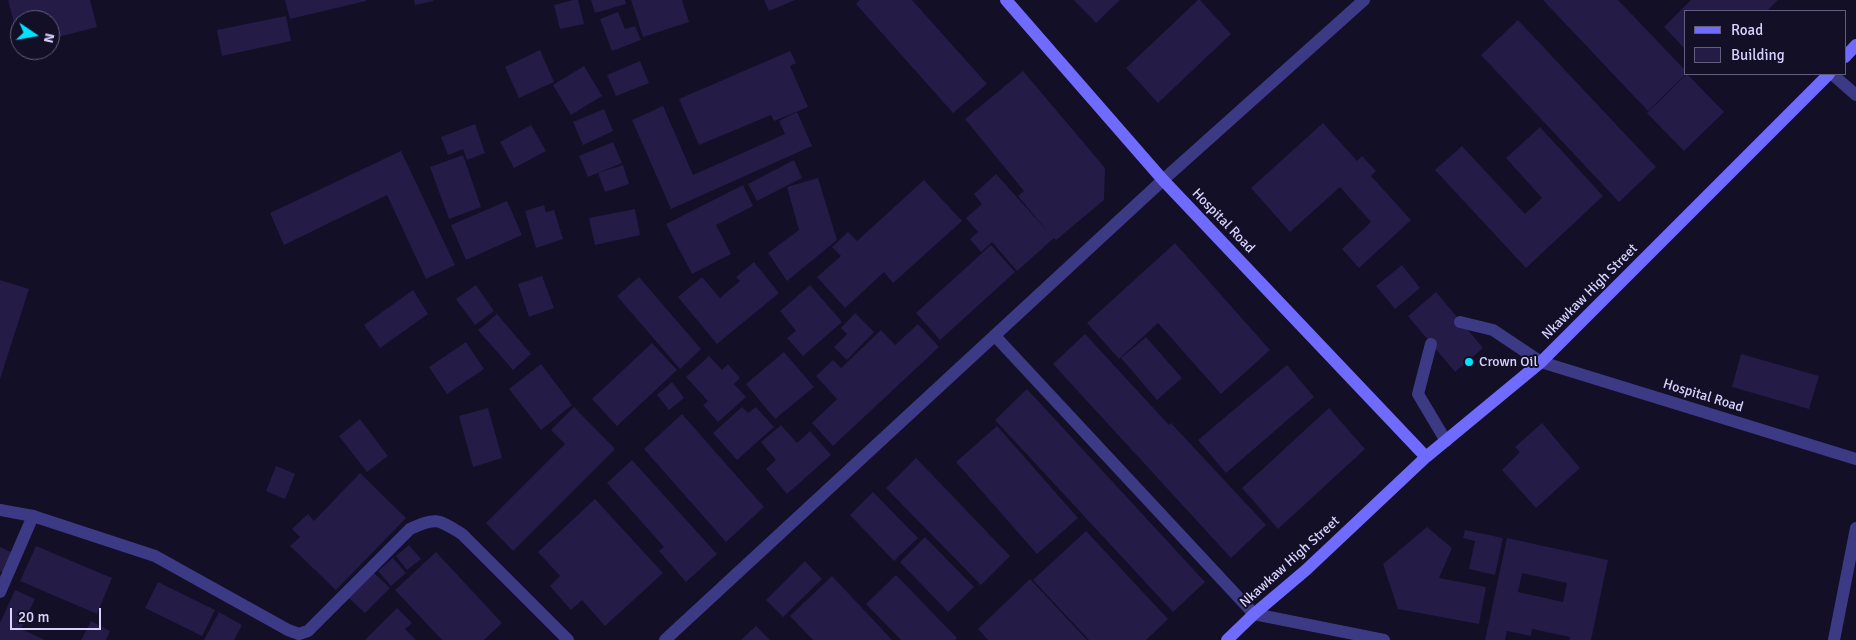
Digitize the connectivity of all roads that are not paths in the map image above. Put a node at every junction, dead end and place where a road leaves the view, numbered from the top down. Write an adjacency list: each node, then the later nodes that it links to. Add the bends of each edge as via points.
1 (1006, 0): 8 (main road, Hospital Road)
2 (1364, 0): 8 (street)
3 (1856, 44): 4 (main road)
4 (1846, 56)
5 (1829, 75): 12 (main road, Nkawkaw High Street)
6 (1831, 75): 7 (street)
7 (1856, 95)
8 (1163, 180): 10 (street); 14 (main road, Hospital Road)
9 (1460, 322): 12 (street, Hospital Road, via 1492,330)
10 (995, 336): 20 (street); 22 (street)
11 (1431, 344): 13 (street, via 1418,394)
12 (1541, 362): 13 (main road, Nkawkaw High Street); 15 (street, Hospital Road)
13 (1446, 440): 14 (main road, Nkawkaw High Street)
14 (1426, 457): 20 (main road, Nkawkaw High Street, via 1306,570)
15 (1856, 459)
16 (0, 510): 17 (street)
17 (33, 516): 19 (street); 21 (street, via 156,556 299,634 308,631 410,530 428,521 441,522 462,534)
18 (1856, 528): 25 (street)
19 (0, 592)
20 (1254, 614): 23 (main road, Nkawkaw High Street); 24 (street)
21 (568, 640)
22 (665, 640)
23 (1227, 640)
24 (1384, 640)
25 (1834, 640)

